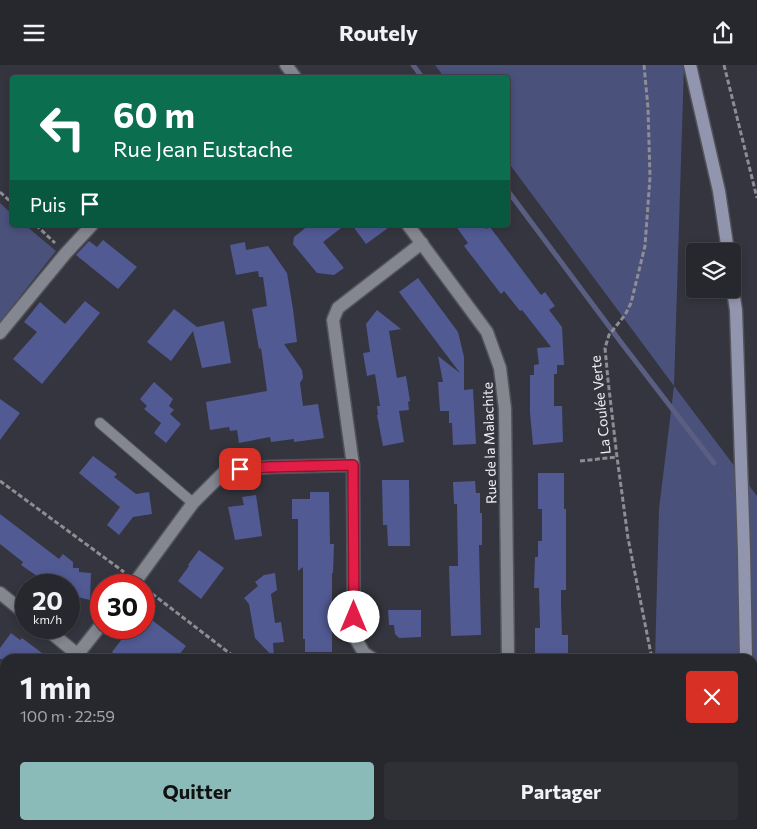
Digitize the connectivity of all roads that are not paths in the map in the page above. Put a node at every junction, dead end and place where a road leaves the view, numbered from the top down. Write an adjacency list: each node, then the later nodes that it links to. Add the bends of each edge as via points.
1 (690, 65): 5 (main road, via 719,191)
2 (90, 227): 7 (street)
3 (410, 227): 4 (street, Rue de la Malachite)
4 (422, 243): 9 (street, via 338,308 333,320); 19 (street, Rue de la Malachite, via 487,332 500,368 505,409)
5 (727, 243)
6 (734, 298): 20 (main road)
7 (0, 333)
8 (100, 423): 10 (lane)
9 (353, 465): 10 (street, via 225,471); 18 (street, via 354,636)
10 (193, 503): 11 (street)
11 (145, 574)
12 (0, 593): 13 (street)
13 (15, 605)
14 (58, 639): 16 (street)
15 (91, 639): 17 (street)
16 (75, 654)
17 (80, 654)
18 (366, 654)
19 (508, 654)
20 (746, 654)

